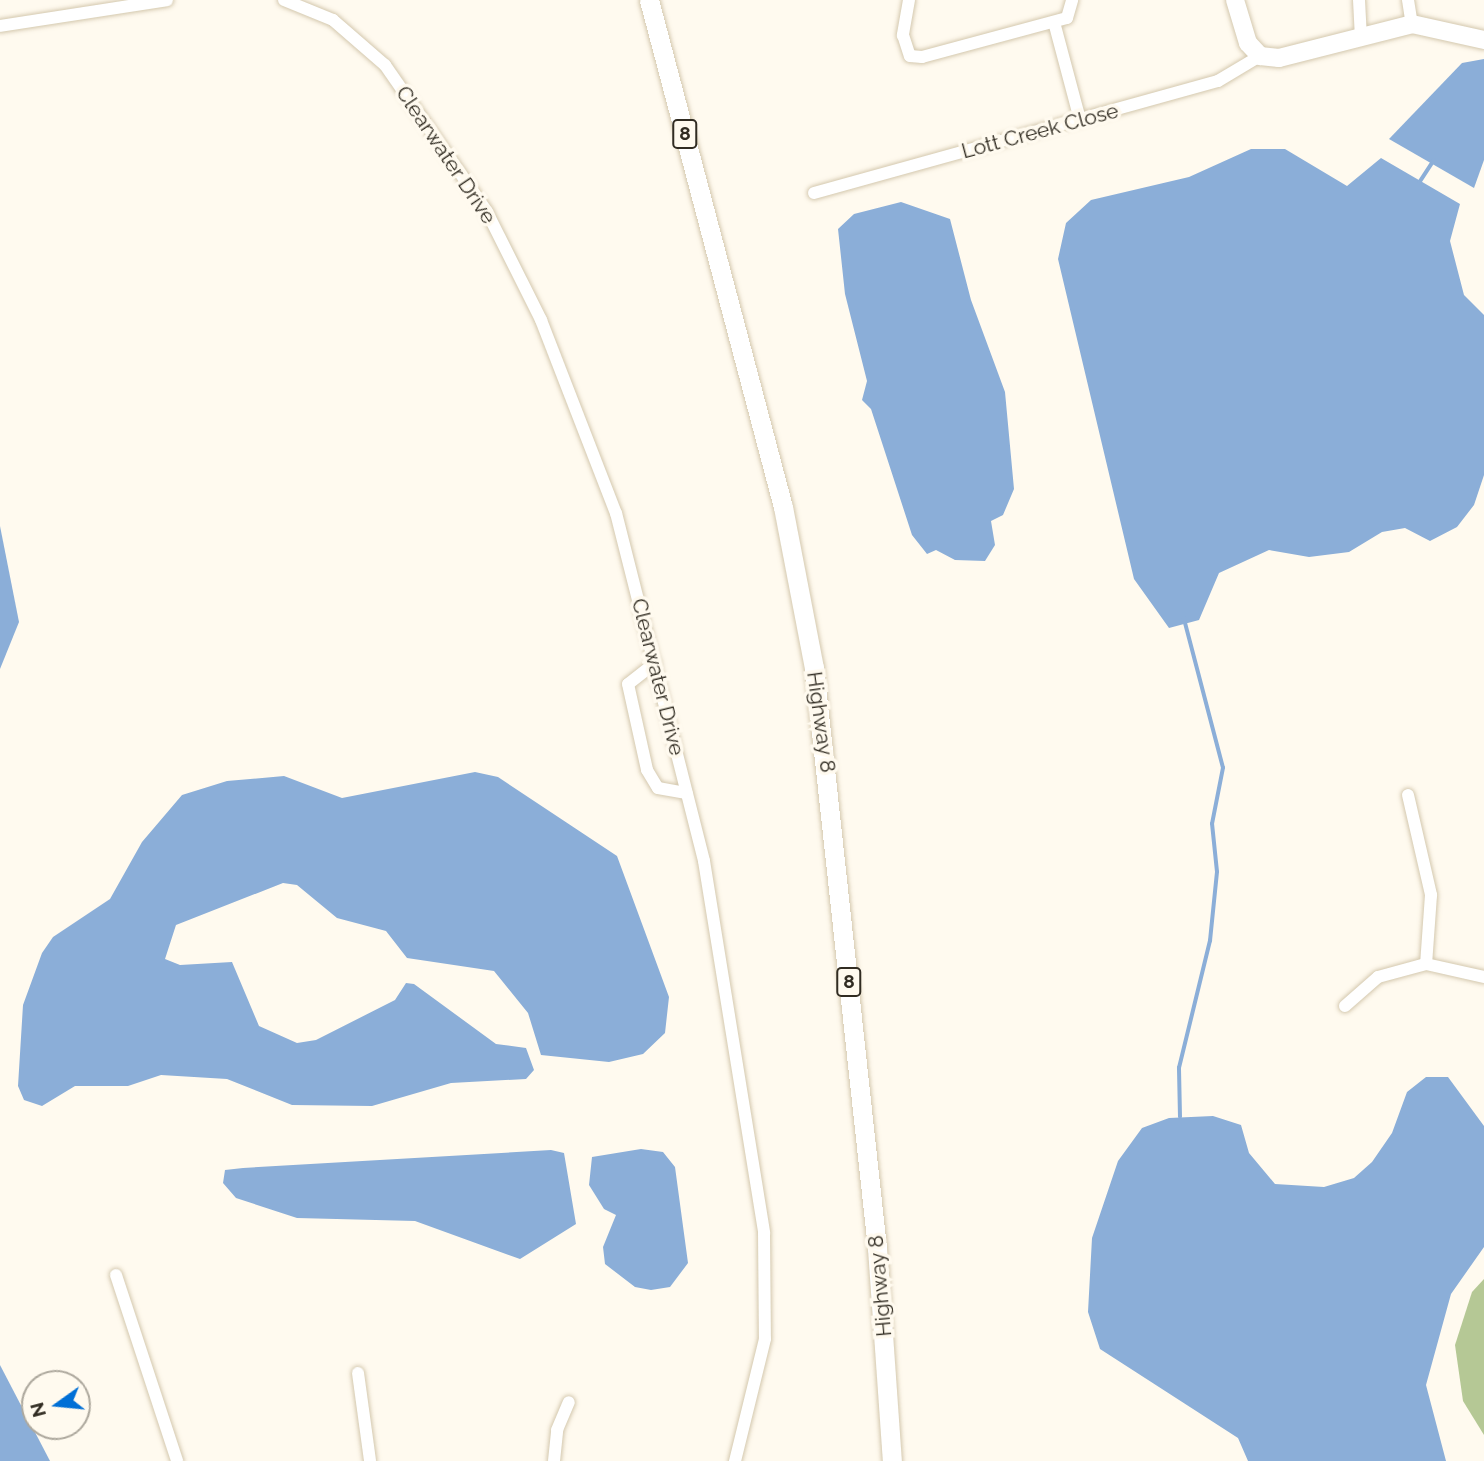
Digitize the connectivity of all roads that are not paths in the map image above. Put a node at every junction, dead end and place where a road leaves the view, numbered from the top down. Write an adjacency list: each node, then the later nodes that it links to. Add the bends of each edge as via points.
1 (167, 0): 11 (street)
2 (284, 0): 17 (street, Clearwater Drive, via 333,20 386,65 487,212 577,407 616,513)
3 (649, 0): 30 (main road, Highway 8 / 8, via 783,507 814,668 877,1248)
4 (909, 0): 9 (street, via 903,35 910,55 922,57)
5 (1072, 0): 9 (street, via 1067,18)
6 (1234, 0): 14 (street, via 1248,43)
7 (1359, 0): 12 (street)
8 (1408, 0): 10 (street)
9 (1054, 22): 15 (street)
10 (1412, 24): 12 (street); 13 (street, via 1462,31)
11 (0, 26)
12 (1361, 36): 14 (street, via 1279,58)
13 (1484, 40)
14 (1260, 56): 15 (street, Lott Creek Close, via 1232,76)
15 (1080, 120): 16 (street, Lott Creek Close)
16 (814, 193)
17 (655, 663): 18 (street, Clearwater Drive); 18 (street, via 628,684 644,758 658,788)
18 (687, 793): 29 (street, Clearwater Drive, via 734,1029 764,1233 765,1339)
19 (1408, 795): 20 (street, via 1431,895)
20 (1426, 964): 21 (street); 22 (street, via 1378,977)
21 (1484, 977)
22 (1345, 1006)
23 (116, 1275): 26 (street)
24 (358, 1373): 27 (street)
25 (569, 1402): 28 (street, via 556,1430)
26 (177, 1461)
27 (370, 1461)
28 (554, 1461)
29 (735, 1461)
30 (892, 1461)

